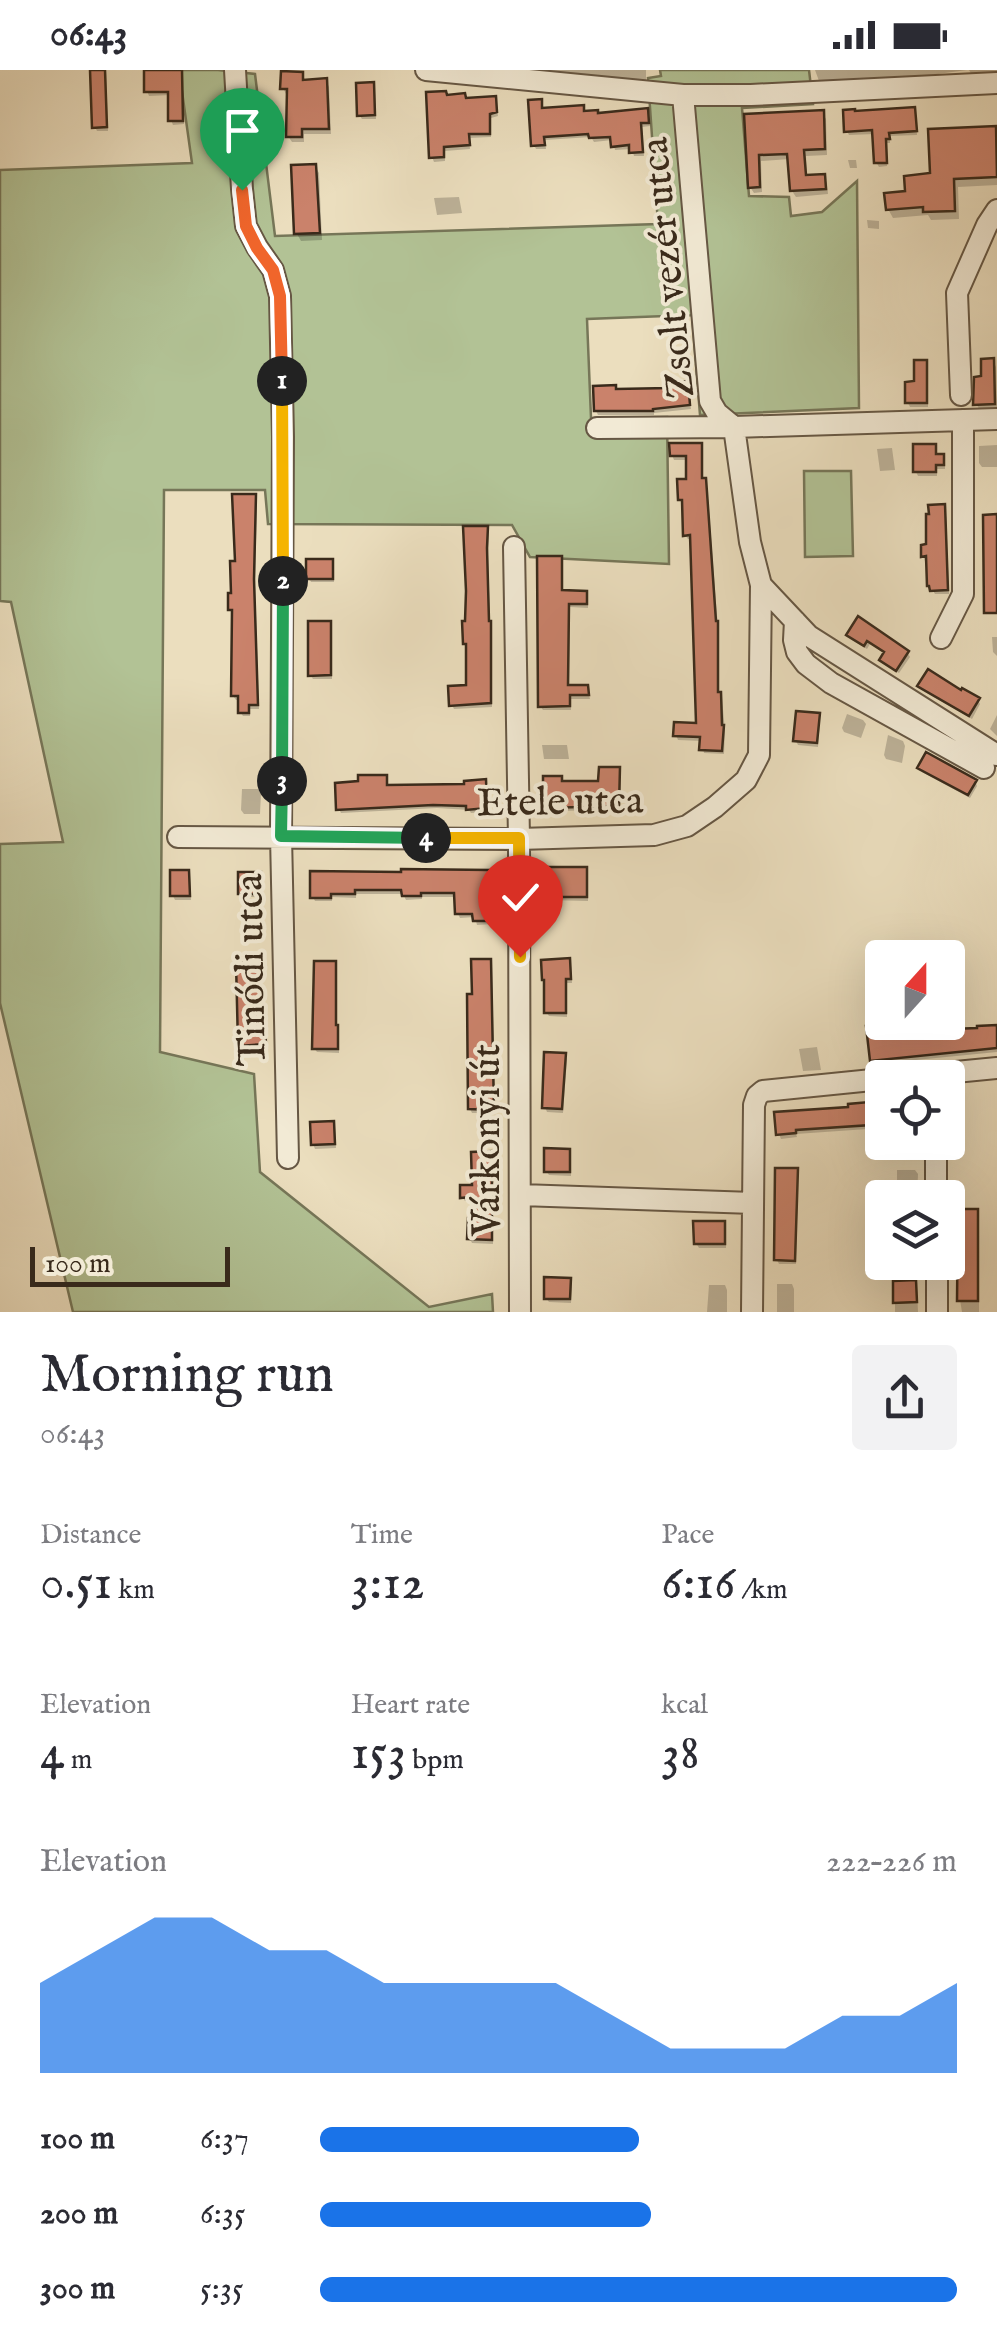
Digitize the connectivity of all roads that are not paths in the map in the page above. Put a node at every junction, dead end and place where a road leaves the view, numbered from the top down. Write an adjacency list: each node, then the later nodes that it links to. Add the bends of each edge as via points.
1 (235, 70): 16 (street, Tinódi utca, via 246,226 273,270 280,296)
2 (426, 70): 4 (street)
3 (997, 83): 4 (street)
4 (683, 95): 9 (street, Zsolt vezér utca, via 710,401)
5 (997, 210): 6 (street, via 957,292)
6 (961, 395)
7 (997, 419): 8 (street)
8 (963, 420): 9 (street); 13 (street, via 963,594)
9 (734, 427): 10 (street); 12 (street, Zsolt vezér utca)
10 (598, 428)
11 (514, 548): 18 (street, Várkonyi út)
12 (761, 584): 14 (street, via 810,636); 15 (street, Zsolt vezér utca, via 759,755)
13 (941, 638)
14 (991, 762)
15 (746, 780): 18 (street, Etele utca, via 687,826 654,835)
16 (281, 836): 17 (street, Etele utca); 18 (street, Etele utca); 22 (street, Tinódi utca)
17 (178, 837)
18 (519, 838): 23 (street, Várkonyi út)
19 (997, 1068): 20 (street)
20 (965, 1072)
21 (865, 1081): 24 (street, via 757,1096)
22 (288, 1158)
23 (521, 1195): 24 (street); 26 (street, Várkonyi út)
24 (752, 1204): 27 (street)
25 (937, 1280): 28 (street)
26 (520, 1312)
27 (752, 1312)
28 (937, 1312)

